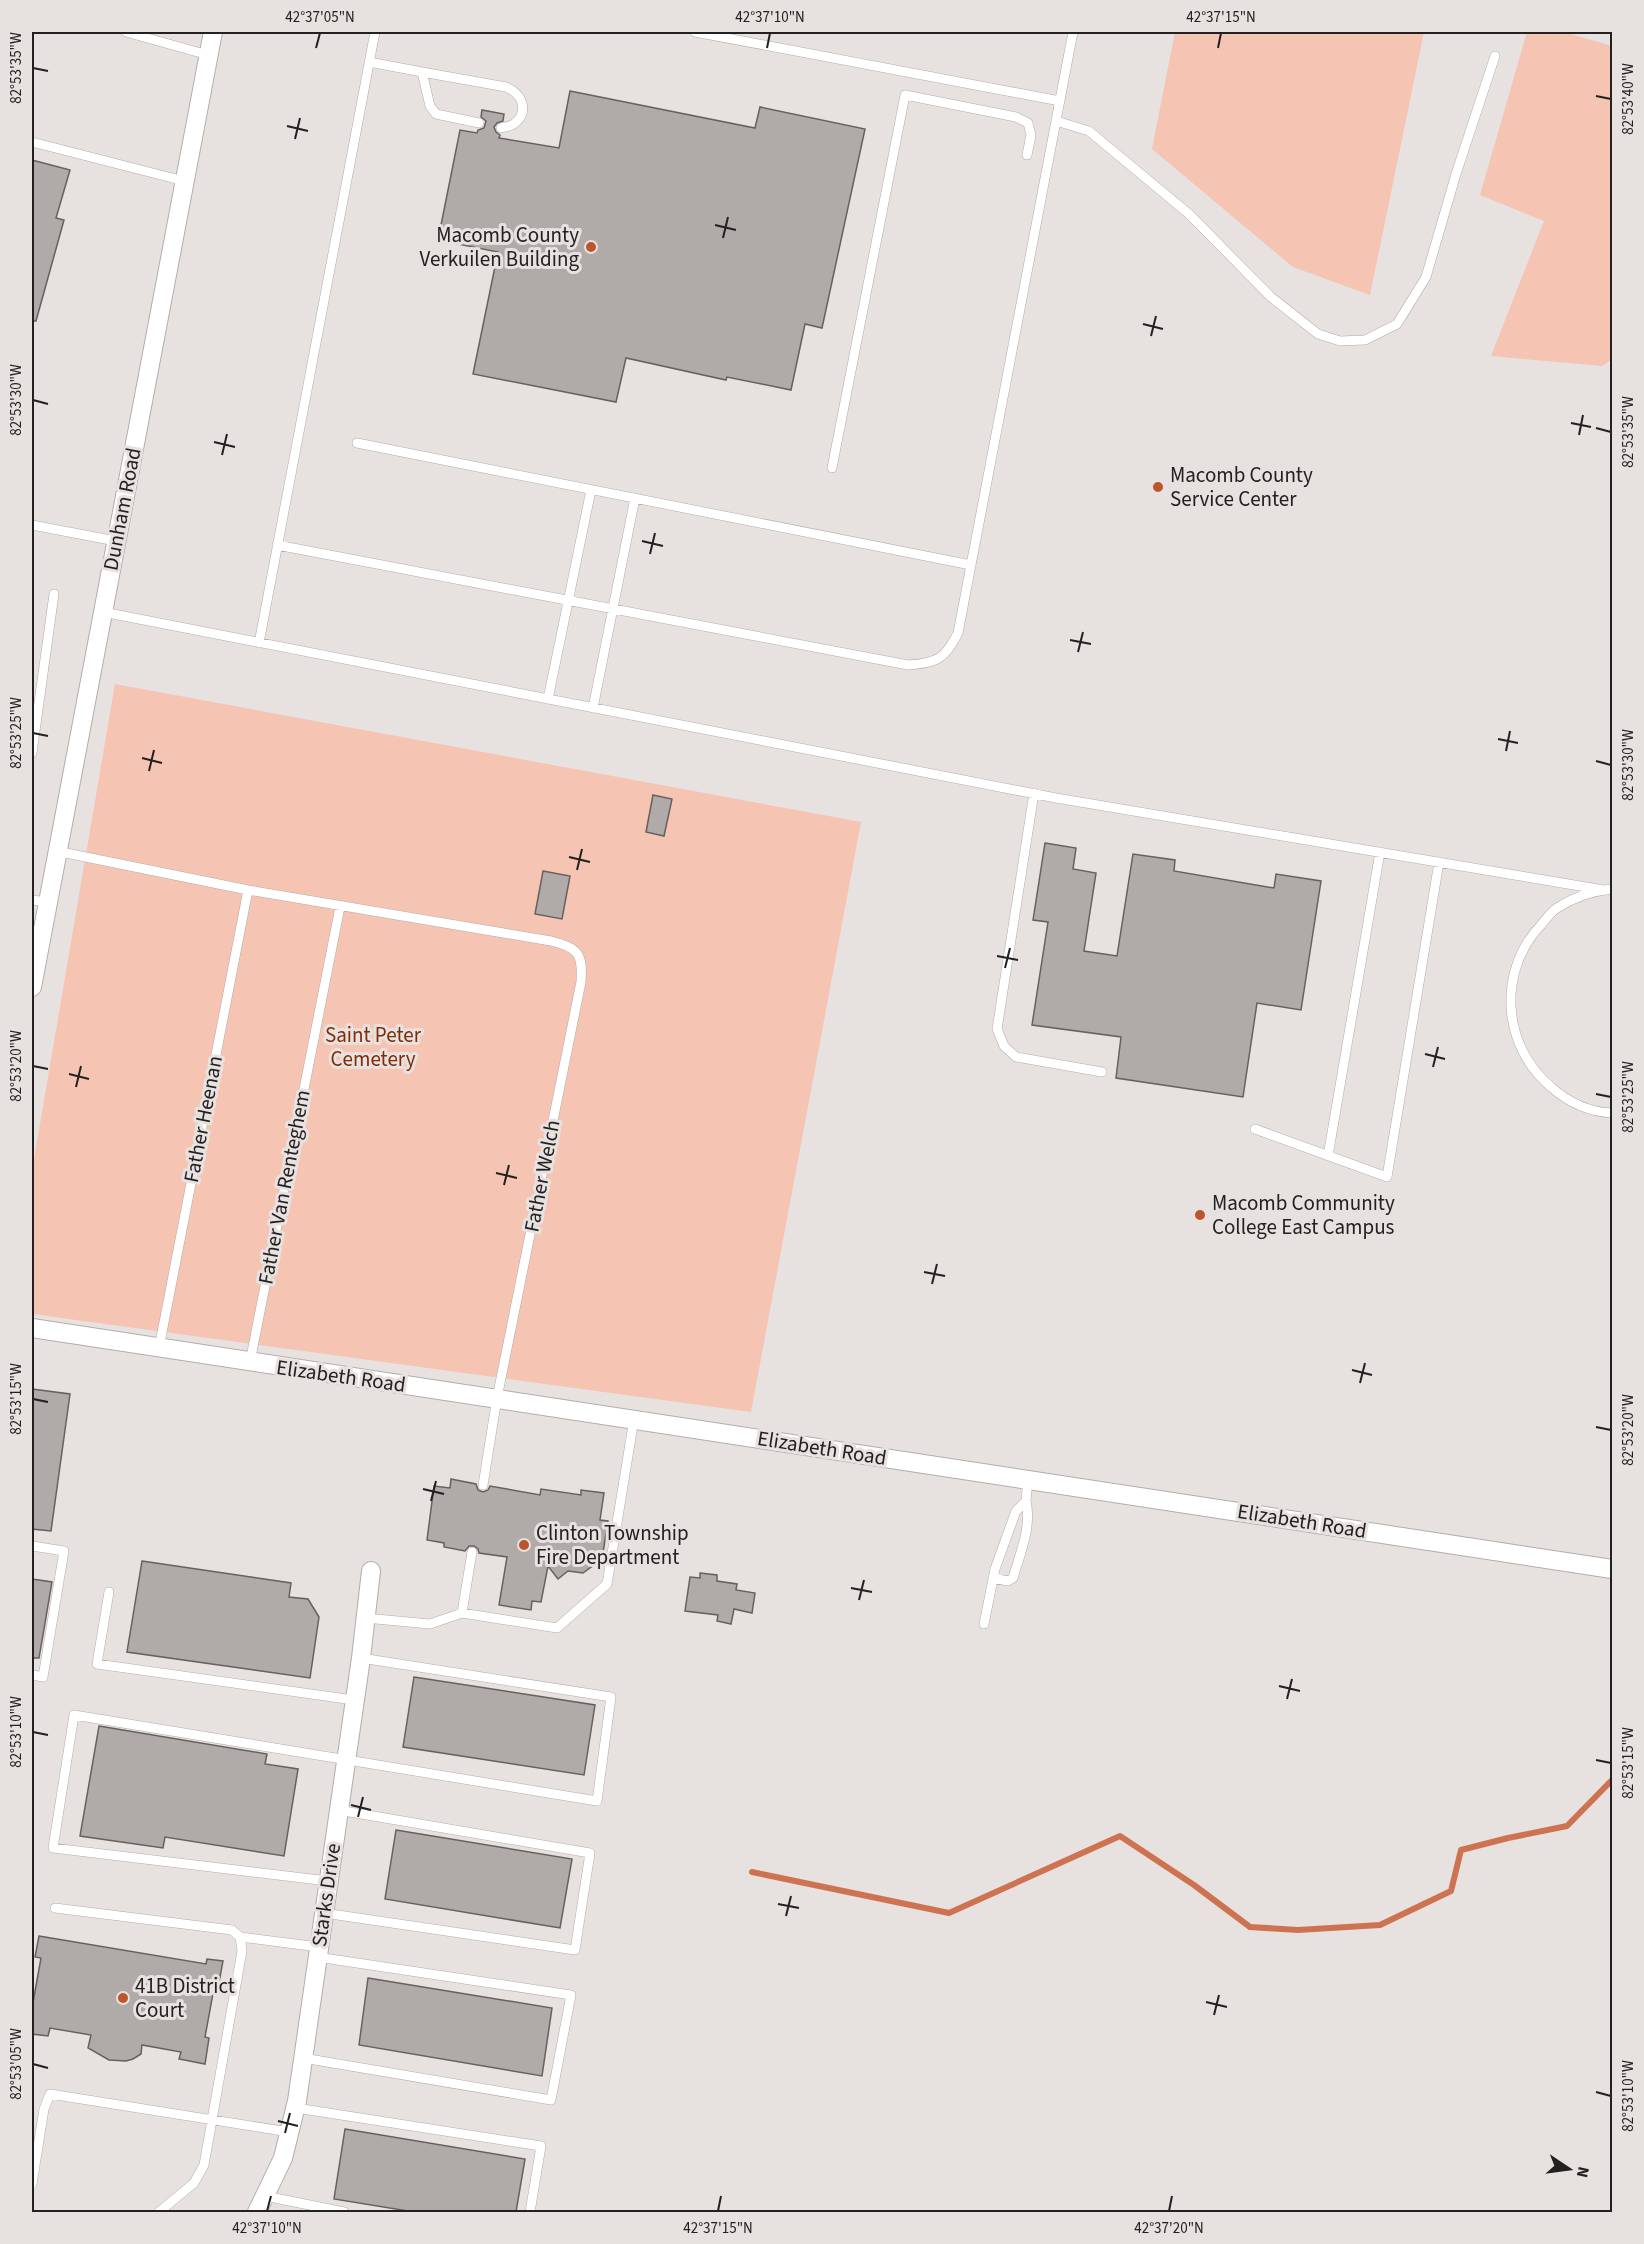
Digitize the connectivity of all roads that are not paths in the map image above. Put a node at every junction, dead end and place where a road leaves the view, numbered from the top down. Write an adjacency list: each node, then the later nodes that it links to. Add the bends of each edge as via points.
1 (126, 32): 6 (lane)
2 (213, 32): 6 (street, Dunham Road)
3 (375, 32): 8 (lane)
4 (695, 32): 10 (lane)
5 (1073, 32): 10 (lane)
6 (208, 55): 16 (street, Dunham Road)
7 (1495, 56): 11 (lane, via 1426,277 1397,324 1365,340 1340,341 1318,334 1271,297 1189,214 1089,131)
8 (369, 62): 9 (lane); 23 (lane)
9 (422, 72): 12 (lane, via 430,106 436,114); 13 (lane, via 517,92 522,114 515,124)
10 (1060, 101): 11 (lane)
11 (1056, 121): 24 (lane)
12 (479, 123)
13 (501, 128)
14 (32, 142): 16 (lane)
15 (1027, 155): 18 (lane, via 1031,135 1028,123 1016,117 905,95)
16 (184, 182): 22 (street, Dunham Road)
17 (357, 443): 19 (lane)
18 (832, 468)
19 (591, 490): 20 (lane); 26 (lane)
20 (636, 498): 24 (lane); 27 (lane)
21 (32, 525): 22 (lane)
22 (116, 541): 28 (street, Dunham Road)
23 (277, 546): 26 (lane); 29 (lane)
24 (971, 565): 27 (lane, via 958,633 943,658 927,664 908,665)
25 (54, 594): 32 (lane)
26 (567, 600): 27 (lane); 30 (lane)
27 (613, 609): 31 (lane)
28 (103, 612): 29 (lane); 34 (street, Dunham Road)
29 (259, 643): 30 (lane)
30 (548, 699): 31 (lane)
31 (593, 708): 33 (lane)
32 (32, 753)
33 (1034, 794): 35 (lane); 42 (lane, via 998,1029 1004,1046 1016,1057)
34 (56, 851): 37 (lane); 39 (street, Dunham Road)
35 (1380, 852): 36 (lane); 45 (lane)
36 (1439, 862): 38 (lane); 45 (lane, via 1387,1178)
37 (248, 890): 40 (lane); 47 (lane, Father Heenan)
38 (1608, 890): 43 (lane, via 1591,892 1556,909 1530,936 1514,972 1510,1010 1519,1045 1538,1076 1566,1099)
39 (39, 901): 41 (street, Dunham Road)
40 (340, 907): 48 (lane, Father Van Renteghem); 49 (lane, Father Welch, via 550,941 580,955 581,982)
41 (32, 987)
42 (1102, 1072)
43 (1612, 1113)
44 (1255, 1129): 45 (lane)
45 (1328, 1156)
46 (32, 1328): 47 (street, Elizabeth Road)
47 (159, 1348): 48 (street, Elizabeth Road)
48 (250, 1362): 49 (street, Elizabeth Road)
49 (497, 1398): 50 (street, Elizabeth Road); 52 (lane, Father Welch)
50 (634, 1419): 51 (street, Elizabeth Road); 60 (lane, via 607,1584 557,1628)
51 (1028, 1479): 53 (lane); 56 (street, Elizabeth Road)
52 (483, 1485)
53 (1026, 1501): 58 (lane, via 1016,1511); 58 (lane, via 1029,1512 1013,1578)
54 (32, 1546): 64 (lane, via 64,1551 43,1677)
55 (472, 1552): 60 (lane)
56 (1612, 1569)
57 (371, 1571): 61 (street, Starks Drive)
58 (993, 1578): 62 (lane)
59 (108, 1592): 65 (lane, via 97,1664)
60 (462, 1613): 61 (lane, via 430,1624)
61 (365, 1618): 63 (street, Starks Drive)
62 (984, 1624)
63 (361, 1658): 65 (street, Starks Drive); 66 (lane, via 611,1697 597,1801)
64 (32, 1675)
65 (354, 1700): 66 (street, Starks Drive)
66 (345, 1759): 67 (street, Starks Drive); 68 (lane, via 74,1715 53,1848)
67 (338, 1810): 68 (street, Starks Drive); 70 (lane, via 590,1853 575,1950)
68 (328, 1881): 70 (street, Starks Drive)
69 (55, 1908): 71 (lane, via 232,1929)
70 (324, 1913): 72 (street, Starks Drive)
71 (240, 1938): 72 (lane); 75 (lane, via 242,1952)
72 (318, 1952): 73 (street, Starks Drive); 73 (lane, via 571,1995 551,2100)
73 (303, 2058): 74 (street, Starks Drive)
74 (296, 2108): 76 (street, Starks Drive); 81 (lane, via 541,2146)
75 (211, 2120): 76 (lane); 77 (lane, via 50,2094); 79 (lane, via 204,2165 194,2183)
76 (290, 2132): 78 (street, Starks Drive, via 283,2158)
77 (32, 2184)
78 (261, 2204): 80 (lane)
79 (159, 2212)
80 (344, 2212)
81 (530, 2212)

